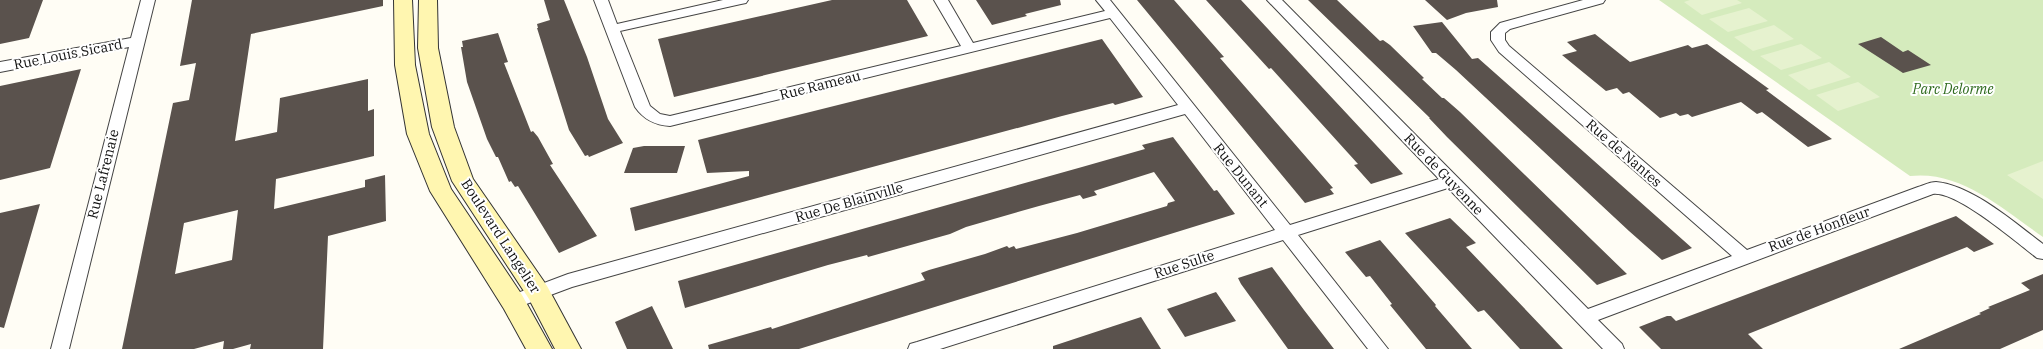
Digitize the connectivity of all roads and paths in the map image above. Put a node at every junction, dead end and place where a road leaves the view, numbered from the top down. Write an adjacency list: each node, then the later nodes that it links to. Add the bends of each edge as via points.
1 (148, 0): 12 (street, Rue Lafrenaie)
2 (403, 0): 21 (main road, Boulevard Langelier, via 405,65 418,134 441,191)
3 (428, 0): 20 (main road, Boulevard Langelier, via 428,48 443,127 463,181)
4 (601, 0): 11 (street, Rue Rameau)
5 (740, 0): 11 (street)
6 (941, 0): 13 (street)
7 (1103, 0): 10 (street, Rue Dunant)
8 (1274, 0): 16 (street, Rue de Guyenne)
9 (1598, 0): 19 (street, Rue de Nantes, via 1505,26 1498,32 1498,40 1504,49)
10 (1113, 13): 13 (street, Rue Rameau); 15 (street, Rue Dunant)
11 (612, 29): 13 (street, Rue Rameau, via 643,107 649,115 658,120 670,121)
12 (137, 41): 14 (street, Rue Louis Sicard); 23 (street, Rue Lafrenaie)
13 (970, 49)
14 (0, 67)
15 (1187, 108): 17 (street, Rue Dunant); 20 (street, Rue De Blainville, via 568,281)
16 (1450, 181): 17 (street, Rue Sulte); 22 (street, Rue de Guyenne)
17 (1286, 232): 26 (street, Rue Sulte); 27 (street, Rue Dunant)
18 (2043, 253): 19 (street, Rue de Honfleur, via 1967,200 1936,188)
19 (1744, 257): 22 (street, Rue de Honfleur)
20 (538, 292): 21 (street, Rue De Blainville); 25 (main road, Boulevard Langelier)
21 (513, 302): 24 (main road, Boulevard Langelier)
22 (1584, 318): 28 (street, Rue de Guyenne)
23 (60, 349)
24 (539, 349)
25 (568, 349)
26 (917, 349)
27 (1379, 349)
28 (1615, 349)

